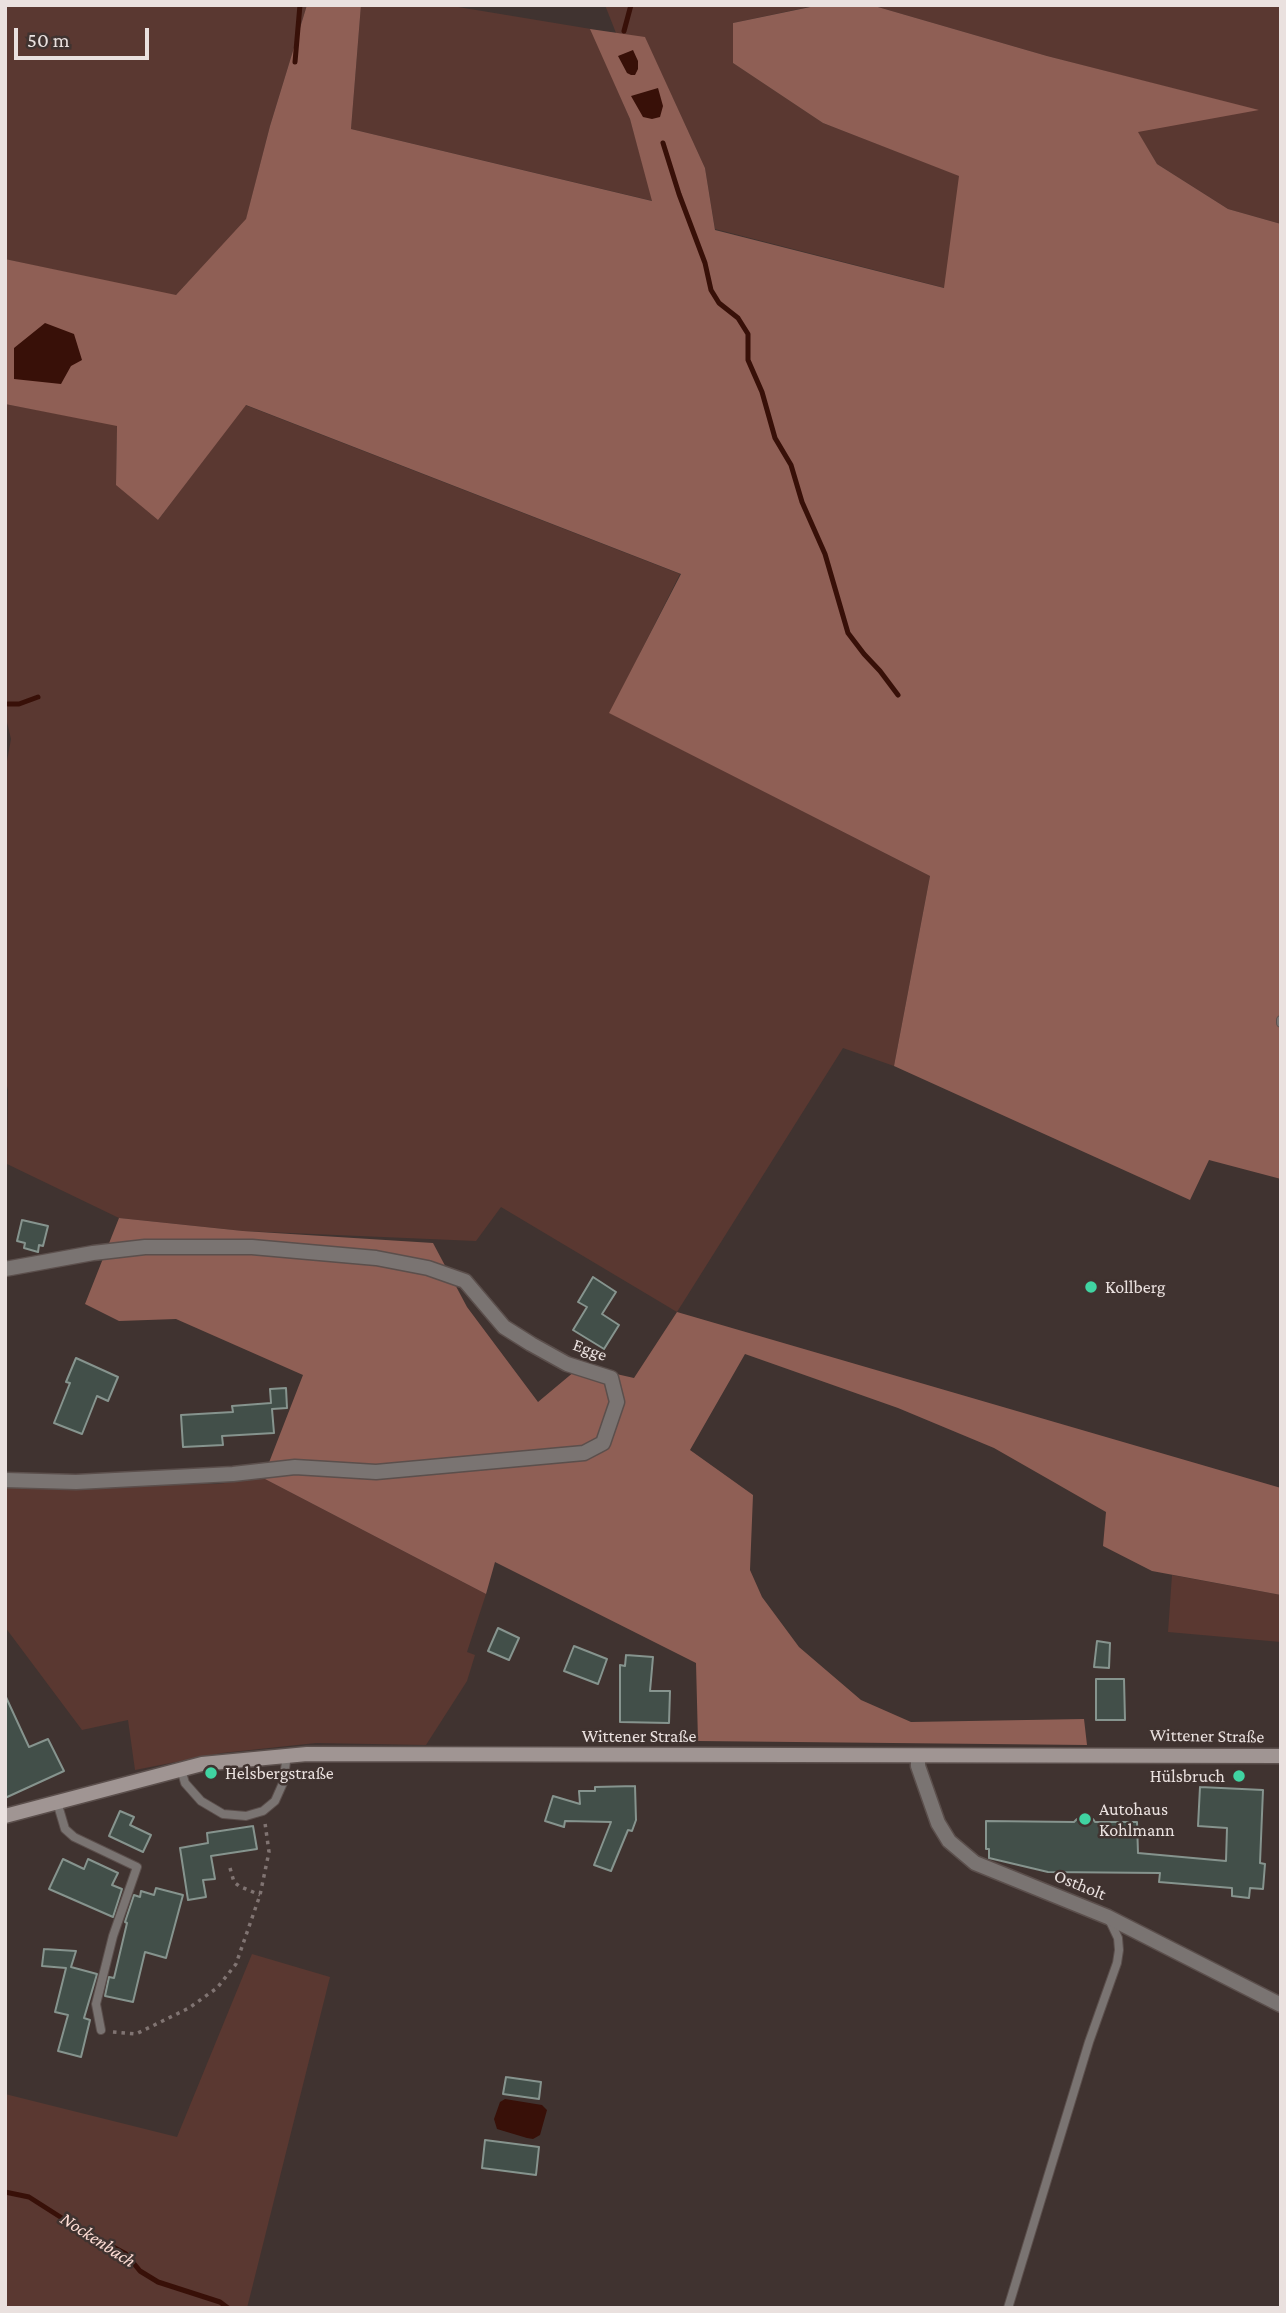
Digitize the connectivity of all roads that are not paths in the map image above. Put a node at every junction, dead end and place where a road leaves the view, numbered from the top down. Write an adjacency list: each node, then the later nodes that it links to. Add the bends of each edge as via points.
1 (5, 1269): 2 (street, Egge, via 145,1247 252,1247 376,1258 428,1268 465,1281 504,1327 531,1344 568,1364 611,1378 617,1402 603,1443 584,1453 376,1472 295,1467 103,1481)
2 (5, 1480)
3 (287, 1755): 4 (main road, Wittener Straße); 6 (main road, Wittener Straße); 6 (lane, via 275,1801 246,1816 223,1814 201,1801 185,1783)
4 (918, 1756): 5 (main road, Wittener Straße); 9 (street, Ostholt, via 938,1823 956,1848 988,1869)
5 (1281, 1756)
6 (181, 1769): 7 (main road, Wittener Straße)
7 (57, 1802): 8 (main road, Wittener Straße); 11 (lane, via 65,1829 74,1837 137,1867 96,2004)
8 (5, 1816)
9 (1108, 1917): 10 (street, Ostholt); 12 (lane, via 1118,1938 1117,1963)
10 (1281, 2005)
11 (101, 2030)
12 (1008, 2308)

